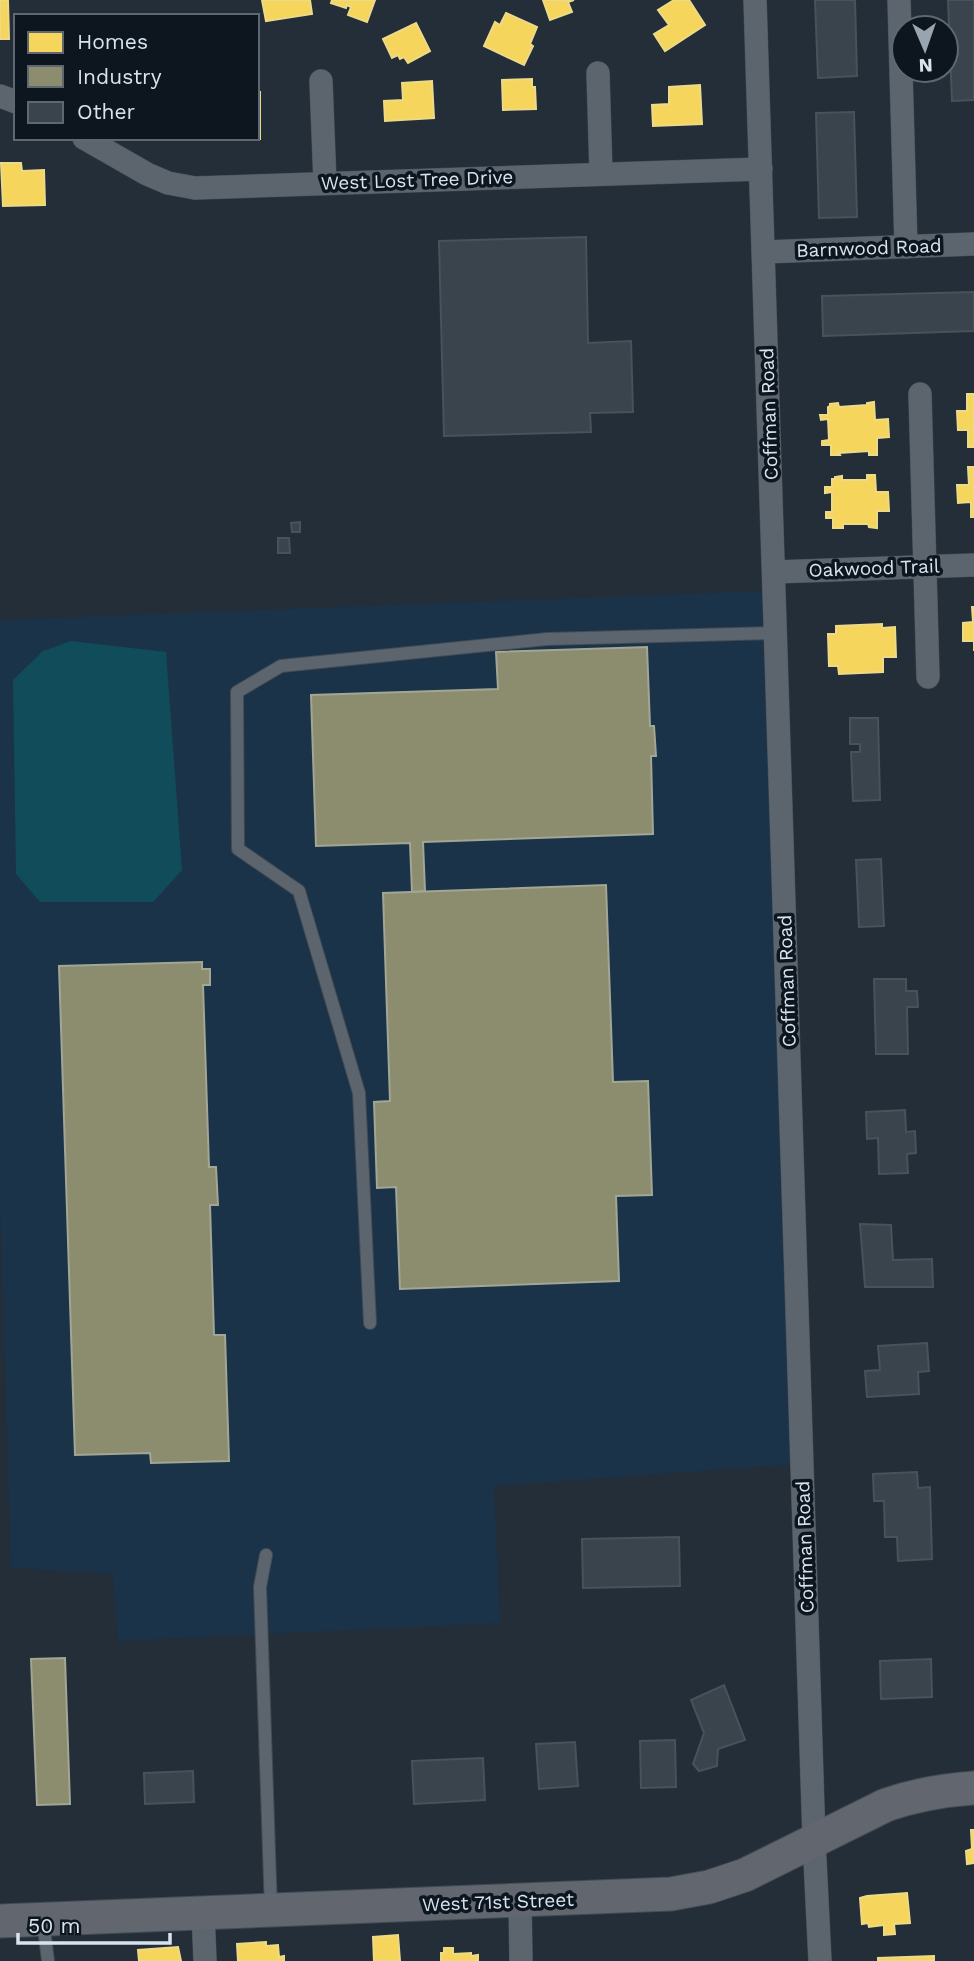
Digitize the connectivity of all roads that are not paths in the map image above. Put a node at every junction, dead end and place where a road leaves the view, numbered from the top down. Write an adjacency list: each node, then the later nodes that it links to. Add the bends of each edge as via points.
1 (755, 0): 6 (street, Coffman Road)
2 (899, 0): 10 (street)
3 (598, 73): 7 (street)
4 (321, 81): 8 (street)
5 (88, 140): 8 (street, West Lost Tree Drive, via 147,174 195,188)
6 (761, 169): 7 (street, West Lost Tree Drive); 11 (street, Coffman Road)
7 (601, 174): 8 (street, West Lost Tree Drive)
8 (325, 183)
9 (974, 244): 10 (street, Barnwood Road)
10 (906, 247): 11 (street, Barnwood Road)
11 (764, 252): 15 (street, Coffman Road)
12 (920, 394): 14 (street)
13 (974, 565): 14 (street, Oakwood Trail)
14 (925, 566): 15 (street, Oakwood Trail); 17 (street)
15 (774, 572): 16 (street, Coffman Road)
16 (776, 634): 18 (lane, via 547,639 281,666 237,692 238,849 299,891 359,1093); 21 (street, Coffman Road)
17 (929, 677)
18 (370, 1323)
19 (266, 1555): 23 (lane, via 260,1587)
20 (974, 1788): 21 (main road, West 71st Street, via 907,1797)
21 (814, 1840): 22 (main road, West 71st Street, via 745,1875 709,1887 652,1896); 30 (street, Coffman Road)
22 (520, 1901): 23 (main road, West 71st Street); 29 (street)
23 (271, 1910): 24 (main road, West 71st Street)
24 (202, 1912): 25 (main road, West 71st Street); 28 (street)
25 (43, 1919): 26 (main road, West 71st Street); 27 (lane)
26 (0, 1921)
27 (48, 1961)
28 (205, 1961)
29 (521, 1961)
30 (820, 1961)

